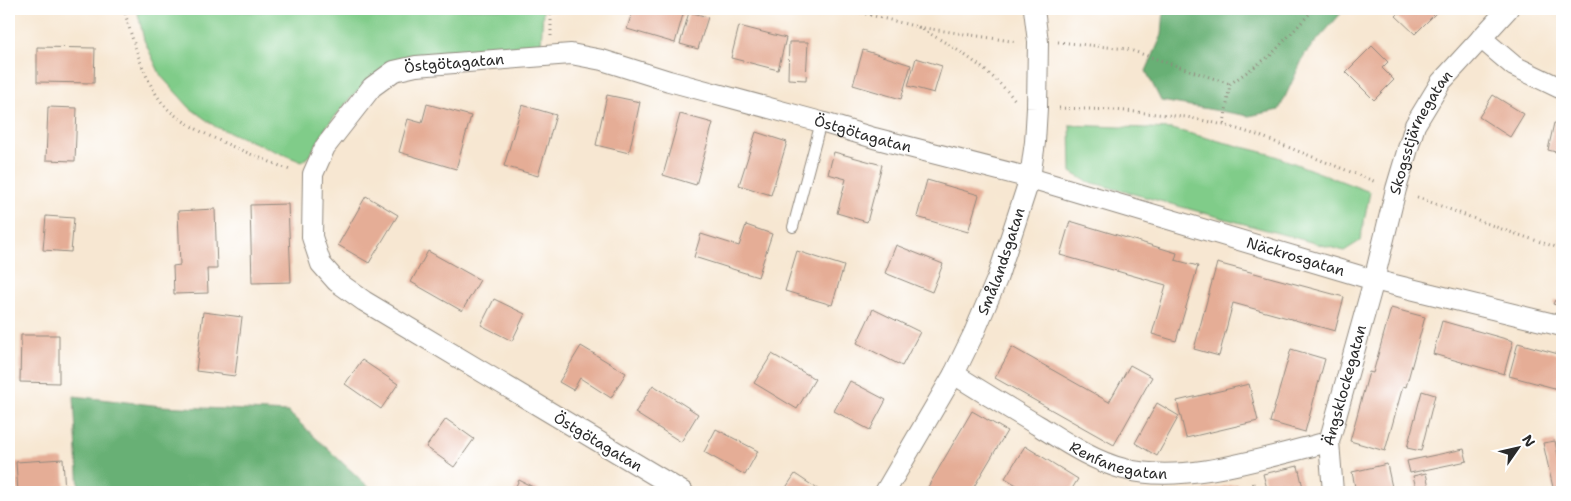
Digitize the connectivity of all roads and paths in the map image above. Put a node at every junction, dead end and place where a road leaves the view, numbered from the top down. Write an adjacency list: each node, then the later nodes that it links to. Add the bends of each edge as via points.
1 (124, 9): 15 (path, via 144,69 170,112 201,132)
2 (846, 9): 6 (path)
3 (1034, 9): 8 (street, Smålandsgatan)
4 (1314, 9): 9 (path, via 1271,55)
5 (1508, 9): 7 (street, Skogsstjärnegatan)
6 (918, 27): 8 (path, via 1022,43); 11 (path, via 957,48 992,76 1018,104)
7 (1481, 38): 10 (street, via 1514,66); 16 (street, Skogsstjärnegatan, via 1441,82 1415,125)
8 (1038, 42): 9 (path, via 1127,49); 11 (street, Smålandsgatan)
9 (1230, 84): 13 (path)
10 (1562, 89)
11 (1037, 108): 13 (path, via 1115,110 1186,117); 14 (street, Smålandsgatan)
12 (821, 122): 14 (street, Östgötagatan); 15 (street, Östgötagatan, via 572,54 416,66 394,72 372,87 325,147); 17 (lane)
13 (1224, 125): 16 (path)
14 (1030, 178): 19 (street, Näckrosgatan); 21 (street, Smålandsgatan, via 997,279)
15 (312, 180): 23 (street, Östgötagatan, via 312,237 321,264 336,281 364,301)
16 (1396, 189): 18 (path); 19 (street, Skogsstjärnegatan)
17 (793, 227)
18 (1562, 249)
19 (1374, 280): 20 (street, Näckrosgatan); 22 (street, Ängsklockegatan)
20 (1562, 326)
21 (954, 374): 22 (street, Renfanegatan, via 1087,454 1140,472 1203,471); 24 (street, Smålandsgatan)
22 (1329, 442): 25 (street, Ängsklockegatan)
23 (683, 492)
24 (885, 492)
25 (1333, 492)

